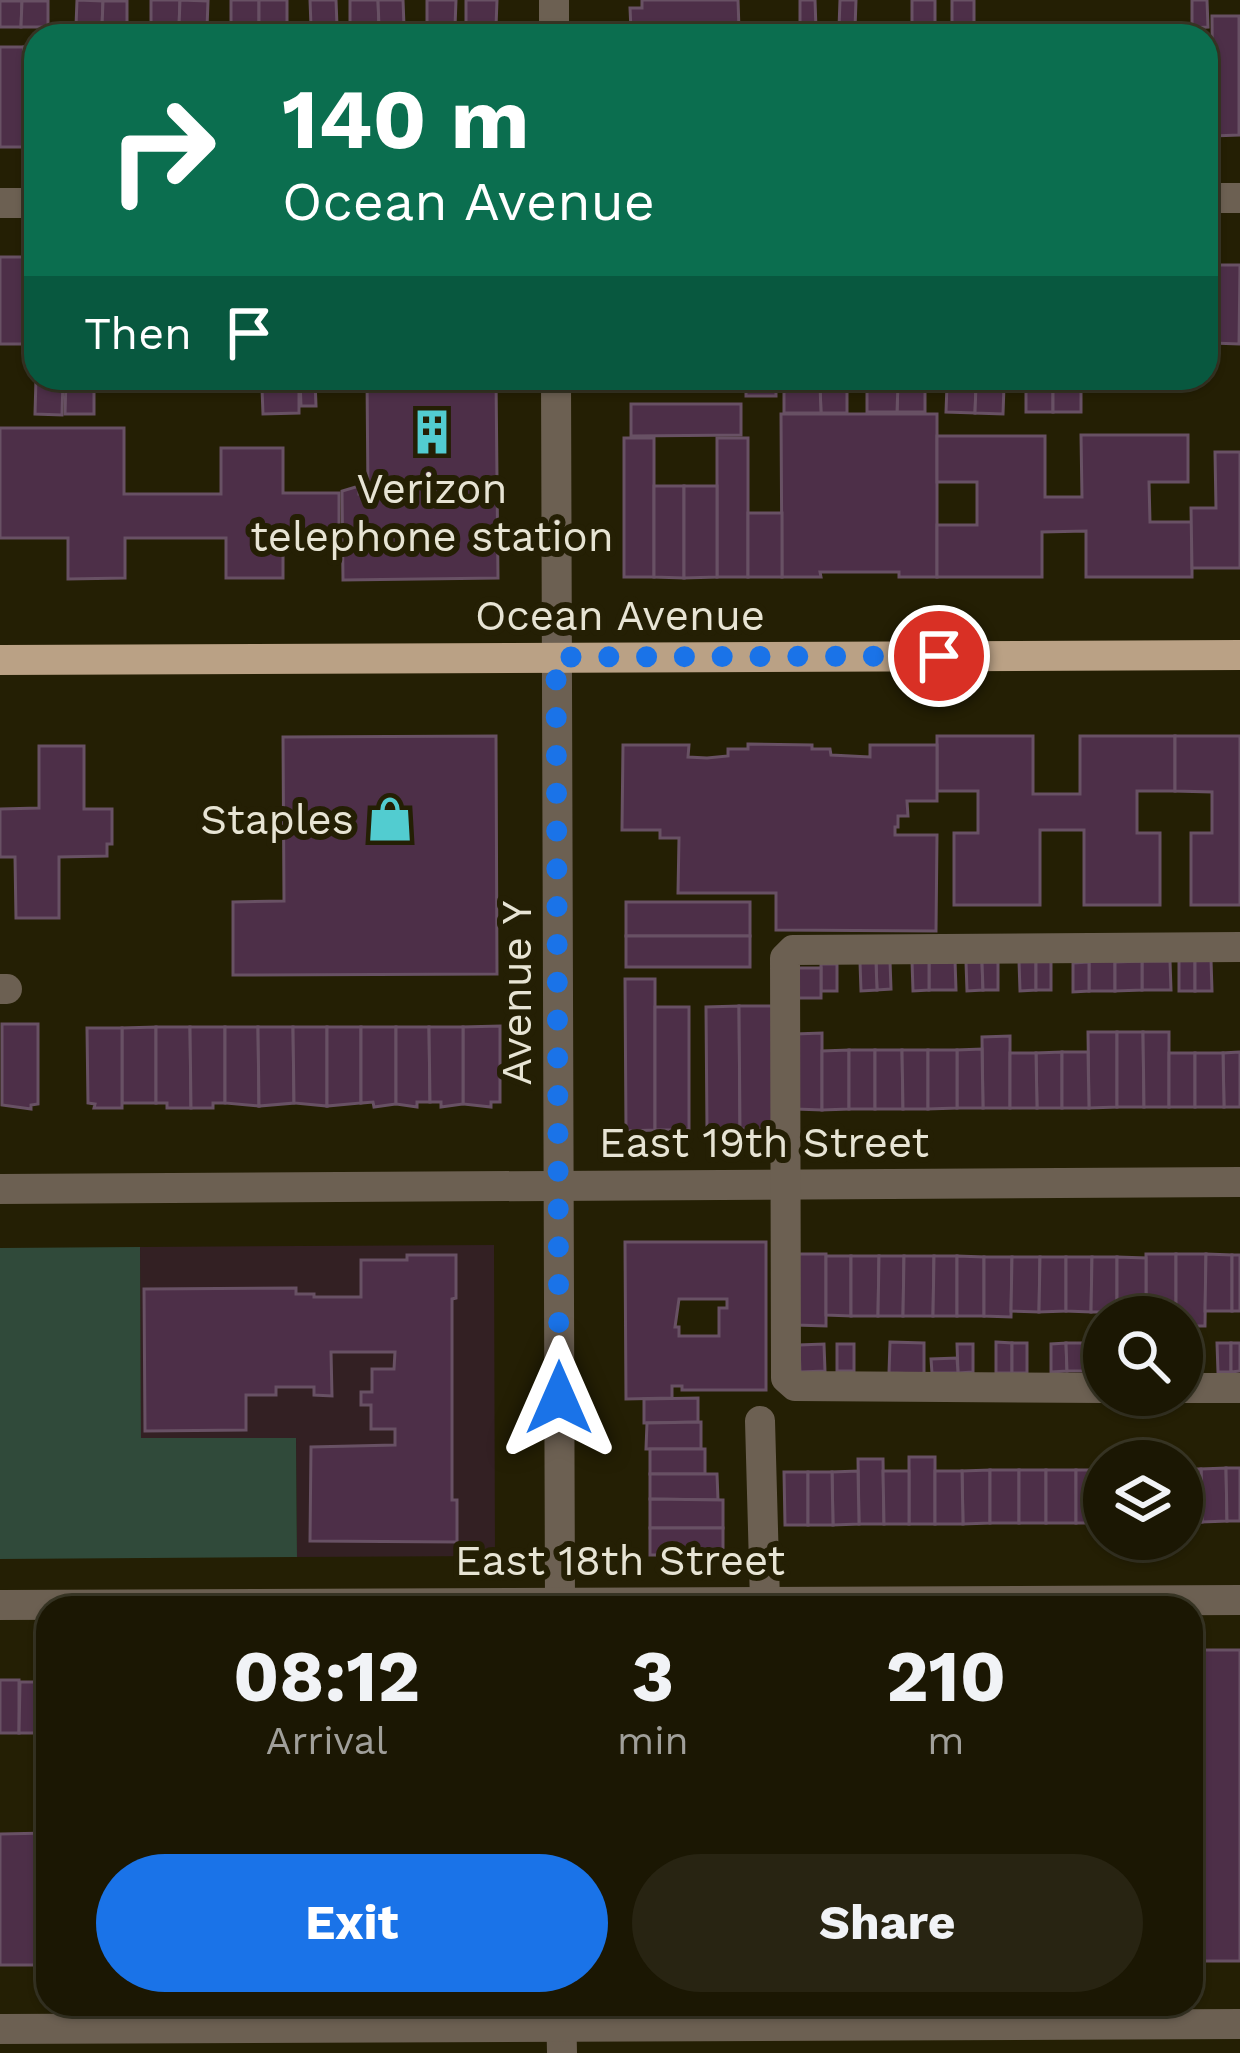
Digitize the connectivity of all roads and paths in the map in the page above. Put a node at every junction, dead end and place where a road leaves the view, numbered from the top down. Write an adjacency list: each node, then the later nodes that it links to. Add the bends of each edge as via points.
1 (556, 390): 3 (street, Avenue Y)
2 (1240, 655): 3 (main road, Ocean Avenue)
3 (556, 657): 4 (main road, Ocean Avenue); 8 (street, Avenue Y)
4 (0, 660)
5 (1240, 946): 7 (street, via 794,950 785,958)
6 (1240, 1182): 7 (street, East 19th Street)
7 (786, 1184): 8 (street, East 19th Street); 10 (street, via 786,1378 794,1386)
8 (558, 1186): 9 (street, East 19th Street); 14 (street, Avenue Y)
9 (0, 1190)
10 (1083, 1388)
11 (1203, 1388): 12 (street)
12 (1240, 1388)
13 (760, 1421): 15 (street)
14 (560, 1596)
15 (784, 1596)
16 (1203, 1600): 17 (street, East 18th Street)
17 (1240, 1600)
18 (0, 1605): 19 (street, East 18th Street)
19 (36, 1605)
20 (1240, 2024): 23 (street)
21 (562, 2028): 23 (street); 24 (street)
22 (0, 2029): 24 (street)
23 (1188, 2039)
24 (235, 2041)

